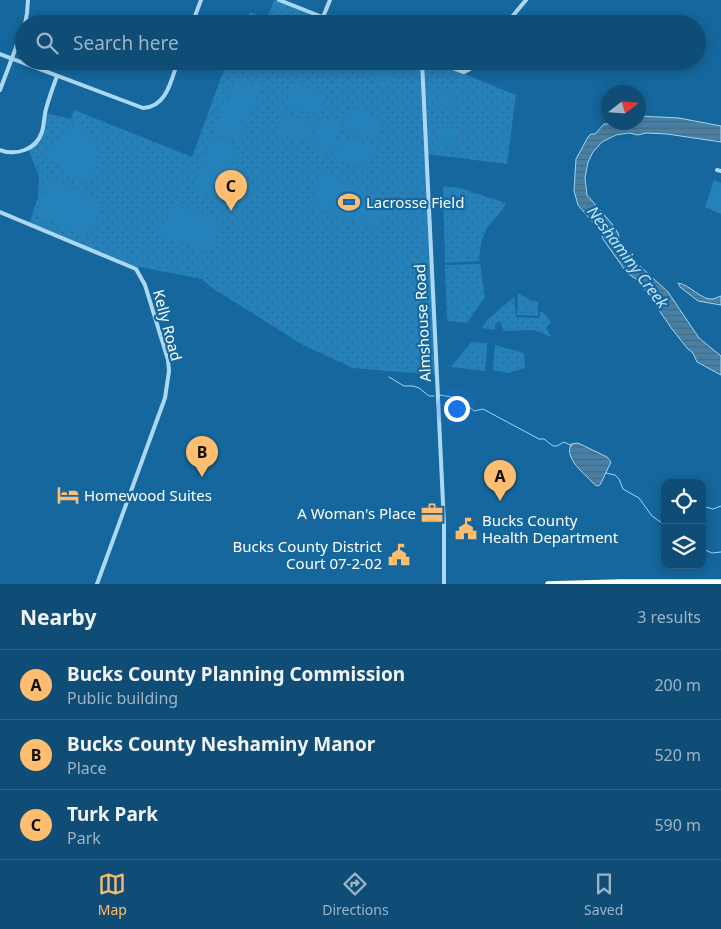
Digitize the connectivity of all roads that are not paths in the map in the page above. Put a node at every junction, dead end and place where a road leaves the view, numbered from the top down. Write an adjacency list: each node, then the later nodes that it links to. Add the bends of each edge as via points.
1 (28, 0): 6 (street)
2 (201, 0): 7 (street)
3 (279, 0): 8 (street)
4 (330, 0): 9 (street)
5 (526, 0): 10 (street)
6 (27, 15)
7 (195, 15)
8 (318, 15)
9 (324, 15)
10 (513, 15)
11 (15, 50): 13 (street)
12 (0, 54): 13 (street)
13 (12, 58): 14 (street); 19 (street)
14 (15, 59)
15 (42, 70): 18 (street)
16 (175, 70): 18 (street, via 165,96 147,107 139,107)
17 (422, 70): 24 (street, Almshouse Road, via 444,524)
18 (57, 76): 20 (street, via 39,138 21,152)
19 (0, 90)
20 (0, 150)
21 (0, 212): 23 (street, Kelly Road, via 136,269 145,285 168,360 165,398)
22 (721, 582): 25 (highway)
23 (97, 584)
24 (444, 584)
25 (548, 584)

